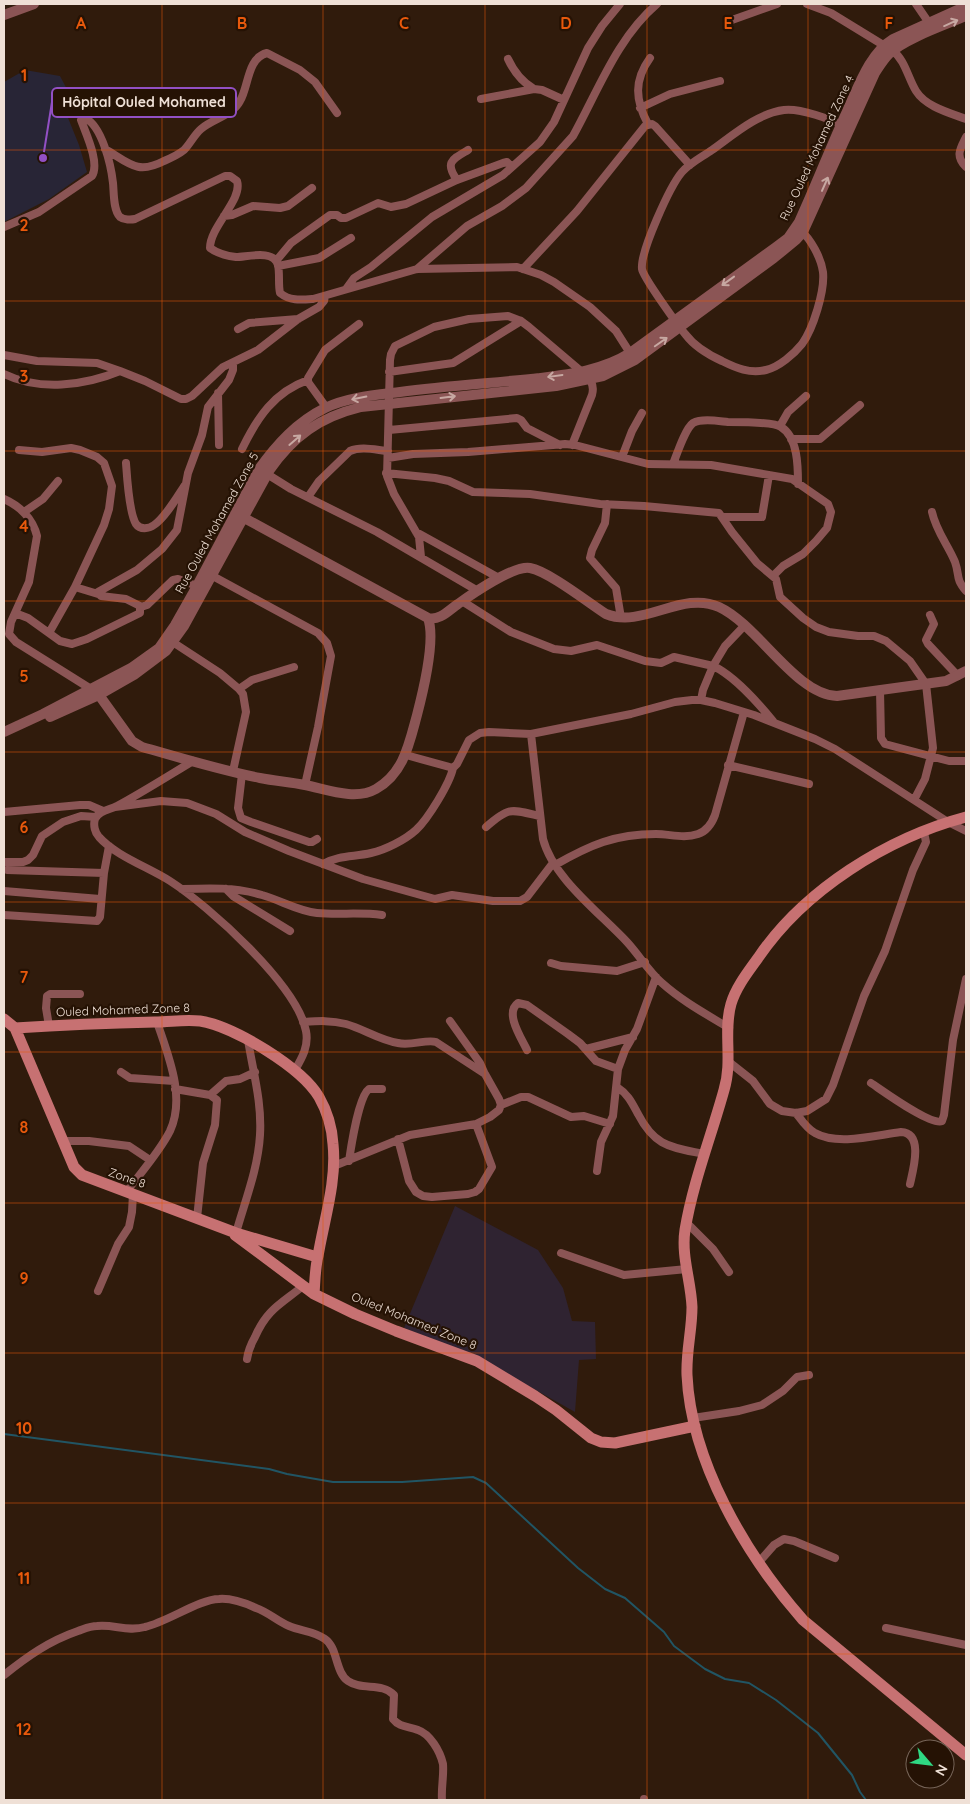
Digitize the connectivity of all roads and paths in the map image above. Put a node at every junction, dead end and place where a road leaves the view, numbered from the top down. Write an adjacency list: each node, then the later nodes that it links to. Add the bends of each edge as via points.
1 (34, 4): 8 (street)
2 (620, 4): 18 (street, via 588,48)
3 (657, 4): 37 (street, via 643,16 626,40 564,148 517,195 468,226)
4 (777, 4): 10 (street)
5 (807, 4): 12 (street, via 831,13)
6 (916, 4): 11 (street)
7 (966, 6): 11 (street, Rue Ouled Mohamed Zone 4)
8 (4, 15)
9 (966, 16): 12 (street, Rue Ouled Mohamed Zone 4, one-way to 9)
10 (732, 20)
11 (929, 23): 12 (street, Rue Ouled Mohamed Zone 4, via 893,39)
12 (889, 48): 21 (street, via 901,60 917,94 938,108); 23 (street, Rue Ouled Mohamed Zone 4, via 868,68)
13 (650, 58): 19 (street, via 639,79)
14 (508, 59): 16 (street, via 518,76)
15 (720, 81): 19 (street, via 670,94)
16 (534, 89): 17 (street); 18 (street)
17 (481, 99)
18 (564, 100): 28 (street, via 540,142)
19 (640, 108): 22 (street)
20 (337, 113): 25 (street, via 315,82 300,70 267,53 255,61 235,109 201,129 177,155 145,168)
21 (966, 119)
22 (648, 124): 27 (street, via 655,126); 38 (street, via 577,211)
23 (845, 127): 27 (street, via 794,110 780,110 751,123); 34 (street, Rue Ouled Mohamed Zone 4)
24 (966, 137): 29 (street, via 959,155)
25 (105, 149): 32 (street, via 115,204 121,217 135,220 230,176 237,181 238,190); 33 (street, via 95,126 83,118 94,163 92,176 39,212)
26 (468, 150): 30 (street, via 450,163)
27 (690, 166): 44 (street, via 669,191 642,262 644,274)
28 (512, 167): 30 (street, via 507,162); 39 (street, via 432,217 354,278)
29 (966, 167)
30 (457, 180): 36 (street, via 406,204 391,207 378,204 346,218 330,215 291,242)
31 (312, 188): 32 (street, via 288,206 254,206)
32 (224, 216): 36 (street, via 211,240 212,249 235,257 264,255)
33 (4, 227)
34 (799, 230): 44 (street, Rue Ouled Mohamed Zone 4); 44 (street, via 822,265 823,288 805,339 784,361 765,370 736,368 695,344)
35 (351, 238): 36 (street, via 319,258)
36 (277, 263): 40 (street, via 282,295 296,300)
37 (417, 269): 38 (street); 39 (street)
38 (523, 269): 46 (street, via 554,282 590,308 616,331)
39 (346, 289): 40 (street)
40 (325, 296): 41 (street, via 322,305)
41 (298, 319): 45 (street, via 249,323); 48 (street, via 258,350)
42 (521, 321): 51 (street, via 453,363); 51 (street, via 495,316 434,327 396,346 391,354); 52 (street)
43 (359, 324): 55 (street, via 325,350)
44 (677, 324): 46 (street, Rue Ouled Mohamed Zone 4); 49 (street, Rue Ouled Mohamed Zone 4, one-way to 44, via 635,360)
45 (238, 329)
46 (630, 352): 49 (street, Rue Ouled Mohamed Zone 4)
47 (4, 355): 50 (street, via 37,361 96,363)
48 (232, 363): 50 (street, via 186,399); 56 (street, via 231,376)
49 (620, 364): 52 (street, Rue Ouled Mohamed Zone 5); 54 (street, Rue Ouled Mohamed Zone 5)
50 (120, 372): 53 (street, via 74,384 22,382)
51 (389, 372): 58 (street)
52 (582, 372): 54 (street); 58 (street, Rue Ouled Mohamed Zone 5, one-way to 58)
53 (4, 374)
54 (590, 379): 58 (street, Rue Ouled Mohamed Zone 5, one-way to 54, via 556,386); 67 (street, via 594,386 592,395)
55 (308, 380): 60 (street); 68 (street, via 292,386 263,412)
56 (218, 393): 65 (street); 78 (street, via 208,407)
57 (806, 396): 62 (street, via 788,412)
58 (389, 398): 60 (street, Rue Ouled Mohamed Zone 5, one-way to 60, via 359,398); 63 (street); 75 (street, Rue Ouled Mohamed Zone 5, one-way to 58, via 296,438 320,421)
59 (860, 405): 64 (street, via 820,439)
60 (326, 408): 85 (street, Rue Ouled Mohamed Zone 5, via 289,432 272,451 260,469)
61 (642, 413): 71 (street)
62 (780, 426): 64 (street); 73 (street, via 696,422 690,426)
63 (389, 430): 66 (street, via 517,418 527,428); 70 (street)
64 (791, 439): 79 (street)
65 (219, 445)
66 (560, 445): 67 (street); 70 (street)
67 (572, 445): 71 (street)
68 (242, 449)
69 (19, 450): 93 (street, via 42,452 74,448 97,457 111,480 110,509)
70 (388, 454): 74 (street); 80 (street, via 366,448 350,451 319,481)
71 (622, 457): 73 (street, via 648,464)
72 (126, 463): 78 (street, via 132,511 139,527 155,525)
73 (673, 464): 76 (street, via 711,465)
74 (386, 472): 82 (street, via 442,480 473,492 530,494); 87 (street, via 394,494)
75 (267, 474): 80 (street); 85 (street, Rue Ouled Mohamed Zone 5)
76 (769, 474): 79 (street, via 790,478); 86 (street, via 762,517)
77 (58, 481): 83 (street, via 43,499)
78 (186, 483): 96 (street, via 177,530 137,570)
79 (798, 484): 90 (street, via 829,505 828,524 808,549)
80 (308, 497): 88 (street)
81 (4, 499): 83 (street)
82 (607, 504): 86 (street, via 711,511); 102 (street, via 605,523 590,558 616,588)
83 (24, 512): 99 (street, via 35,529 36,542 29,582)
84 (932, 512): 95 (street, via 935,525 955,564 959,583)
85 (240, 515): 89 (street, Rue Ouled Mohamed Zone 5); 101 (street)
86 (723, 516): 90 (street, via 757,563)
87 (416, 532): 88 (street); 91 (street)
88 (422, 557): 94 (street)
89 (208, 574): 92 (street, Rue Ouled Mohamed Zone 5); 105 (street, Rue Ouled Mohamed Zone 5); 127 (street, via 306,626 324,638 329,647 331,656)
90 (773, 576): 109 (street, via 778,583 780,597 810,623 829,632 872,635 891,644 910,661)
91 (499, 578): 94 (street); 102 (street, via 520,569 535,569 606,614)
92 (197, 586): 98 (street, via 173,580); 105 (street, Rue Ouled Mohamed Zone 5)
93 (75, 587): 96 (street); 104 (street)
94 (478, 591): 97 (street)
95 (966, 591)
96 (98, 594): 98 (street, via 134,601)
97 (462, 601): 101 (street, via 441,616); 106 (street, via 512,632 554,649 597,645 645,662 661,663 674,657)
98 (141, 608): 104 (street, via 138,615 78,643 66,643)
99 (14, 613): 104 (street, via 28,618); 112 (street, via 8,632 16,642)
100 (930, 615): 108 (street, via 934,624 926,642)
101 (428, 618): 119 (street, via 430,644)
102 (621, 618): 103 (street, via 704,603 722,608)
103 (745, 625): 106 (street, via 725,646); 111 (street, via 802,680 821,693 837,696)
104 (49, 633)
105 (170, 640): 110 (street); 112 (street, Rue Ouled Mohamed Zone 5, via 166,652 134,675)
106 (713, 666): 113 (street); 115 (street, via 742,689)
107 (294, 667): 110 (street, via 252,680)
108 (962, 673): 109 (street, via 946,681)
109 (926, 684): 111 (street); 120 (street)
110 (239, 689): 125 (street, via 246,703 246,712)
111 (880, 690): 120 (street, via 882,742)
112 (95, 692): 116 (street, Rue Ouled Mohamed Zone 5); 118 (street); 121 (street, via 136,745)
113 (701, 700): 114 (street); 117 (street, via 675,702)
114 (744, 712): 115 (street); 123 (street)
115 (774, 723): 128 (street, via 835,750)
116 (4, 732)
117 (530, 734): 124 (street, via 480,733 469,740); 132 (street)
118 (4, 738)
119 (406, 755): 124 (street); 127 (street, via 386,782 370,792 347,794)
120 (932, 758): 122 (street); 128 (street)
121 (193, 761): 125 (street); 129 (street)
122 (966, 762)
123 (728, 765): 126 (street); 142 (street, via 712,822 700,834 644,834 613,839)
124 (453, 768): 141 (street, via 448,782 411,834 372,853 337,857)
125 (238, 773): 127 (street); 139 (street, via 241,818 309,842)
126 (808, 784)
127 (305, 785)
128 (914, 800): 135 (street)
129 (115, 807): 130 (street); 141 (street, via 161,801 187,803 216,814 250,834)
130 (103, 811): 131 (street, via 80,805); 133 (street)
131 (4, 812)
132 (539, 816): 136 (street, via 507,811); 142 (street, via 546,850)
133 (96, 817): 140 (street, via 96,833); 143 (street, via 81,816 63,822 42,836 28,860)
134 (966, 818): 135 (main road)
135 (948, 822): 137 (street); 138 (main road)
136 (486, 828)
137 (966, 831)
138 (924, 832): 163 (main road, via 869,858 812,897 792,916 746,974 731,1002); 181 (street, via 926,842 885,951 864,996 829,1094 813,1108)
139 (317, 839)
140 (109, 846): 144 (street); 145 (street)
141 (323, 864): 142 (street, via 363,880 430,898 452,896 493,902 524,899)
142 (554, 864): 152 (street)
143 (5, 866): 144 (street)
144 (104, 873): 148 (street)
145 (182, 889): 146 (street); 160 (street, via 218,916 260,960 294,1004)
146 (226, 889): 149 (street, via 264,895 317,913); 151 (street)
147 (4, 891): 148 (street)
148 (100, 899): 150 (street, via 100,920 97,921)
149 (382, 914)
150 (4, 915)
151 (290, 930)
152 (645, 962): 153 (street, via 617,971); 154 (street)
153 (552, 963)
154 (656, 977): 163 (street, via 688,1003); 164 (street)
155 (966, 979): 175 (street, via 941,1122 919,1114)
156 (80, 994): 161 (street, via 47,996)
157 (4, 1019): 162 (main road)
158 (450, 1021): 173 (street)
159 (157, 1022): 161 (main road, Ouled Mohamed Zone 8); 165 (main road, Ouled Mohamed Zone 8, via 200,1021); 174 (street)
160 (303, 1022): 170 (street, via 306,1046); 173 (street, via 340,1022 399,1044 434,1041)
161 (49, 1026): 162 (main road, Ouled Mohamed Zone 8)
162 (14, 1028): 185 (main road, Zone 8)
163 (729, 1028): 168 (main road)
164 (633, 1037): 166 (street); 169 (street)
165 (248, 1040): 170 (main road, Ouled Mohamed Zone 8); 172 (street)
166 (586, 1049): 167 (street, via 522,1003 514,1008 513,1018); 169 (street, via 596,1061)
167 (527, 1050)
168 (730, 1062): 181 (street, via 753,1081 770,1104 782,1111); 186 (main road)
169 (618, 1069): 176 (street)
170 (295, 1070): 189 (main road, Ouled Mohamed Zone 8, via 319,1096 326,1111)
171 (121, 1072): 174 (street, via 130,1078)
172 (254, 1072): 179 (street, via 240,1079 226,1080); 195 (street, via 260,1137 252,1178)
173 (485, 1074): 180 (street)
174 (174, 1081): 178 (street)
175 (871, 1083)
176 (617, 1087): 183 (street); 186 (street, via 630,1098 644,1127 657,1140 675,1148)
177 (382, 1089): 188 (street, via 369,1089 364,1093)
178 (175, 1090): 179 (street); 187 (street, via 173,1123)
179 (210, 1095): 193 (street, via 216,1100 216,1120 204,1159)
180 (501, 1105): 182 (street, via 496,1114); 183 (street, via 528,1097 571,1117 584,1116)
181 (796, 1113): 191 (street, via 816,1134 834,1140 901,1132 910,1134 914,1138)
182 (476, 1124): 184 (street); 184 (street, via 492,1166 479,1189 468,1194 427,1197 416,1192 409,1181)
183 (610, 1124): 190 (street, via 603,1134)
184 (398, 1139): 188 (street)
185 (63, 1141): 187 (street, via 130,1146); 192 (main road, Zone 8, via 74,1167 82,1176)
186 (704, 1154): 194 (main road)
187 (150, 1160): 192 (street)
188 (349, 1161): 189 (street)
189 (334, 1166): 197 (main road, Ouled Mohamed Zone 8)
190 (597, 1171)
191 (910, 1184)
192 (130, 1193): 193 (main road, Zone 8); 201 (street, via 132,1212 129,1227)
193 (197, 1218): 195 (main road, Zone 8)
194 (687, 1222): 198 (main road, via 684,1238); 199 (street, via 713,1249)
195 (232, 1231): 197 (main road, Zone 8); 200 (main road)
196 (561, 1254): 198 (street, via 624,1275)
197 (317, 1257): 202 (main road, Ouled Mohamed Zone 8)
198 (687, 1269): 205 (main road, via 692,1304 687,1377)
199 (729, 1272)
200 (304, 1286): 202 (main road); 203 (street, via 267,1314 250,1346)
201 (98, 1291)
202 (314, 1294): 205 (main road, Ouled Mohamed Zone 8, via 396,1331 477,1361 528,1391 601,1442 615,1443)
203 (247, 1360)
204 (809, 1375): 205 (street, via 797,1377 783,1391 757,1407)
205 (694, 1422): 207 (main road, via 723,1503)
206 (835, 1558): 207 (street, via 784,1539)
207 (759, 1562): 211 (main road, via 803,1620)
208 (886, 1628): 209 (street)
209 (966, 1645)
210 (4, 1675): 212 (street, via 50,1642 93,1626 131,1630 147,1627 218,1598 244,1603 327,1640 346,1680 352,1684 390,1691 394,1695 393,1719 396,1723 426,1734 437,1750 443,1765)
211 (966, 1755)
212 (442, 1800)

